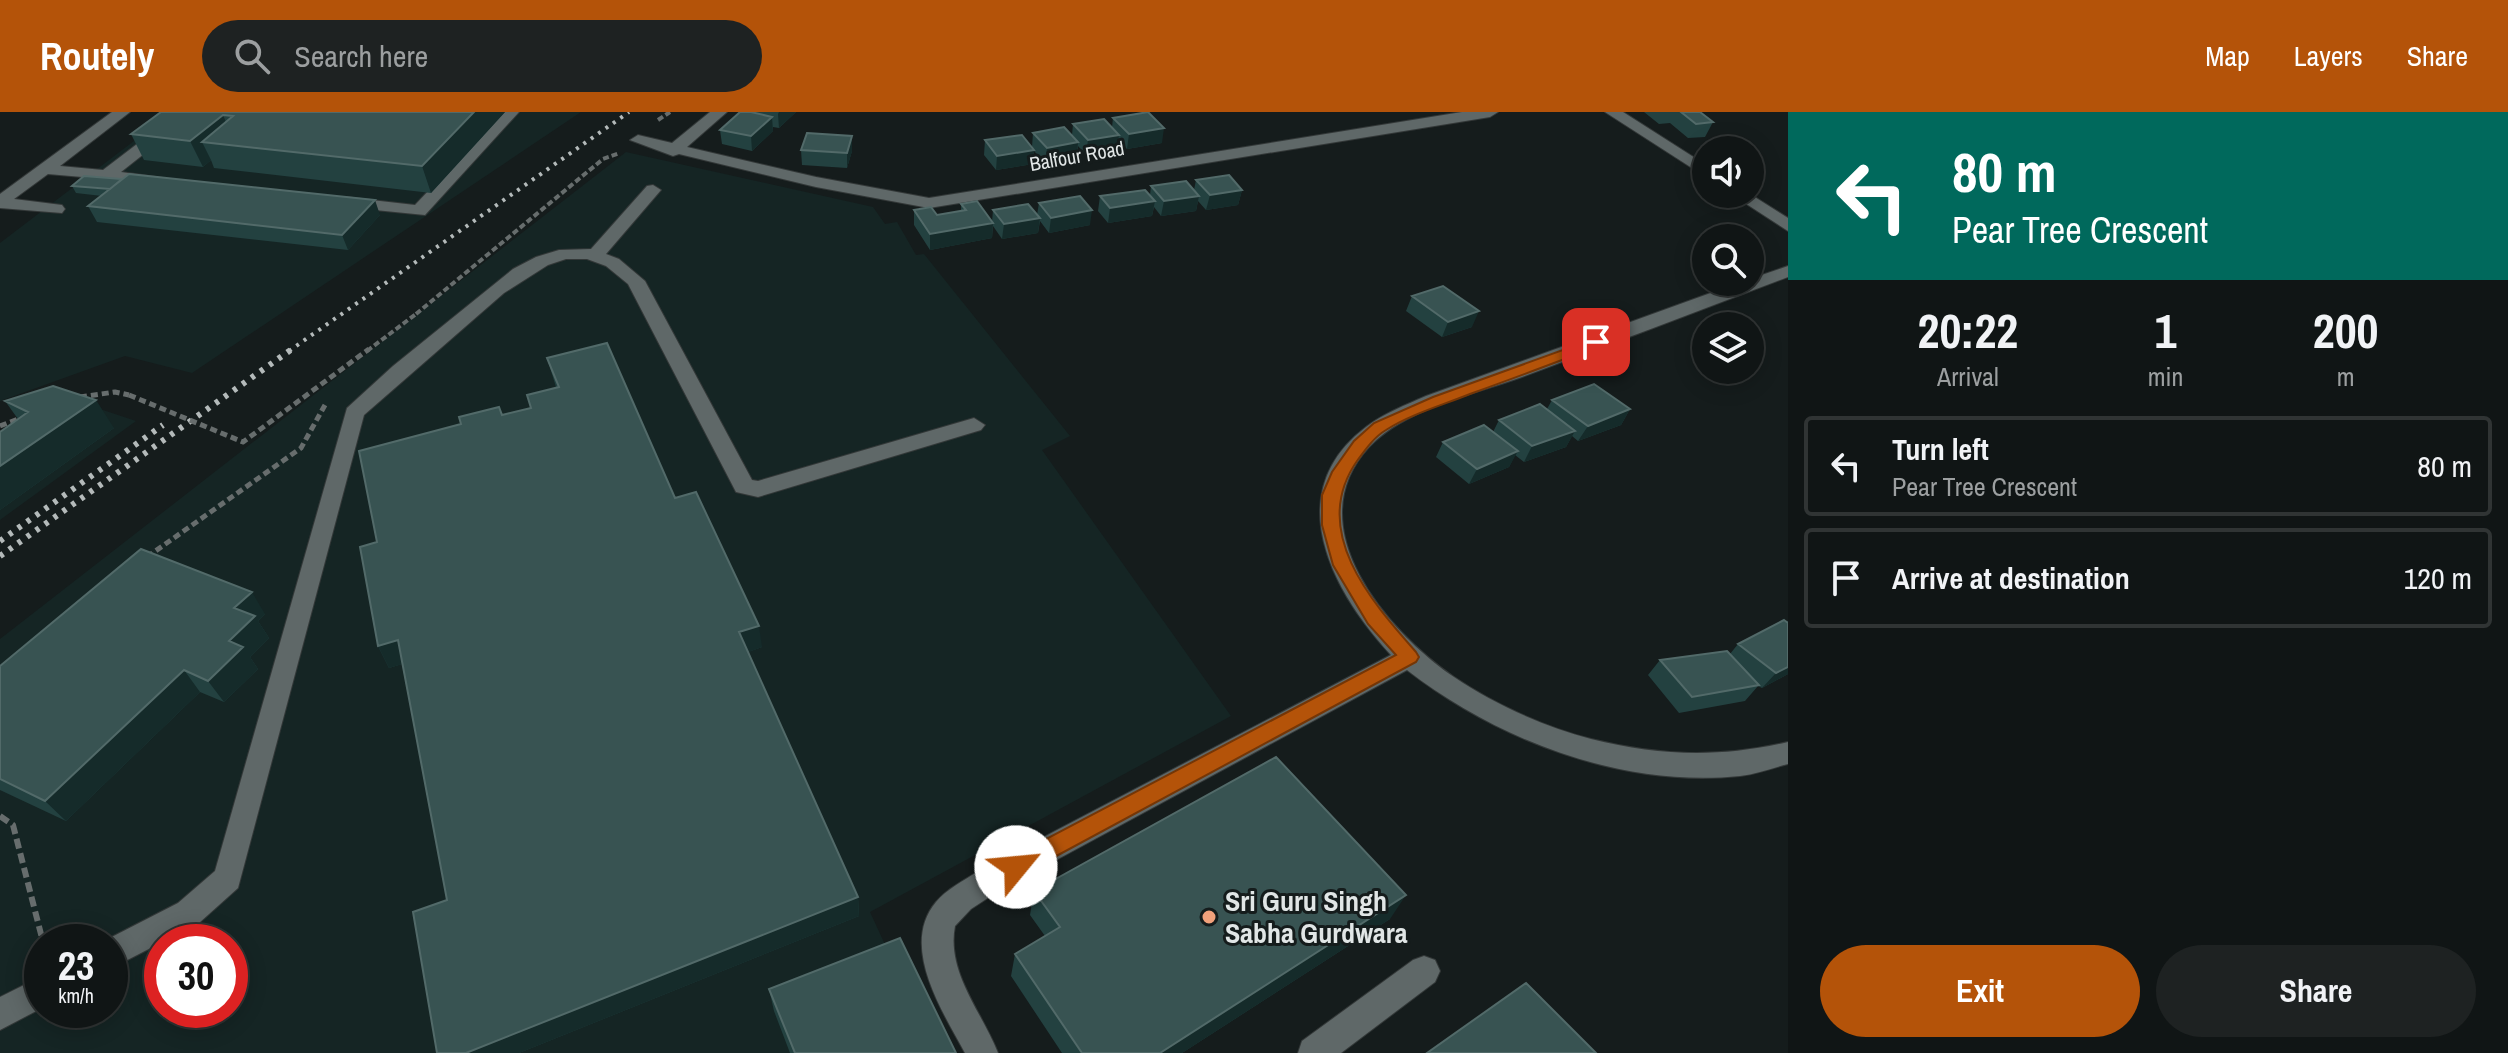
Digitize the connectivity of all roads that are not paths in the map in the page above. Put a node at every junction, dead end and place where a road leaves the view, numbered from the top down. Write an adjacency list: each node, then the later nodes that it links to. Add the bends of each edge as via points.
1 (122, 112): 10 (street)
2 (189, 112): 11 (street)
3 (511, 112): 14 (street, via 419,211)
4 (719, 112): 8 (street)
5 (1490, 112): 8 (street, Balfour Road, via 929,203)
6 (1613, 112): 9 (street)
7 (633, 145): 8 (street, Balfour Road)
8 (673, 151)
9 (1692, 163)
10 (46, 169): 11 (street); 15 (street)
11 (107, 175): 12 (street)
12 (169, 182)
13 (653, 190): 19 (street)
14 (325, 200)
15 (0, 202): 17 (street)
16 (1760, 208): 18 (street)
17 (56, 209)
18 (1788, 226)
19 (595, 255): 21 (street, via 636,281 744,487 758,489); 24 (street, via 556,256 518,272 354,413 228,878 186,916)
20 (1788, 271): 22 (street, via 1439,400 1369,435 1333,485 1331,525 1353,587)
21 (974, 425)
22 (1409, 657): 23 (street, via 1455,691 1524,728 1625,757 1728,767); 28 (street, via 954,904 940,922 936,945 945,977)
23 (1788, 753)
24 (128, 945)
25 (1424, 971): 29 (street)
26 (24, 1001): 27 (street)
27 (0, 1014)
28 (982, 1053)
29 (1314, 1053)

